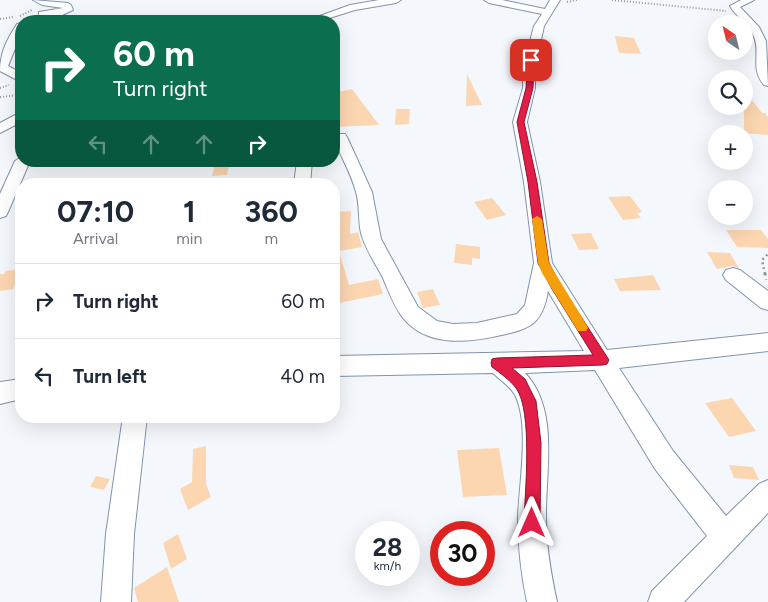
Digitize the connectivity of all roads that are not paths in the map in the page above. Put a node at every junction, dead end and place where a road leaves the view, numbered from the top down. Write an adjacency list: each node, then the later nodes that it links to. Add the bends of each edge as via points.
1 (396, 0): 8 (street, via 353,7)
2 (489, 0): 6 (street)
3 (749, 0): 11 (street, via 735,6 750,21 760,39 761,71)
4 (40, 1): 5 (street)
5 (57, 2): 7 (street)
6 (550, 6): 17 (street, via 539,26 520,122)
7 (39, 15)
8 (329, 15)
9 (15, 36): 10 (street, via 3,63)
10 (9, 80)
11 (768, 82)
12 (15, 120): 13 (street)
13 (0, 129)
14 (340, 137): 17 (street, via 362,187 372,239 408,308 424,324 446,333 462,334 482,332 526,319 532,314 537,301)
15 (15, 179): 16 (street)
16 (0, 212)
17 (543, 263): 21 (street)
18 (733, 275): 19 (street)
19 (768, 302)
20 (768, 342): 21 (street)
21 (603, 360): 22 (street); 30 (street, via 664,460)
22 (497, 363): 23 (street); 32 (street, via 520,383 529,401 534,443 533,538)
23 (340, 366)
24 (0, 379): 25 (street)
25 (15, 379)
26 (15, 390): 27 (street)
27 (0, 393)
28 (133, 423): 31 (street, via 120,534)
29 (768, 493): 30 (street)
30 (725, 536): 33 (street)
31 (116, 602)
32 (542, 602)
33 (663, 602)

